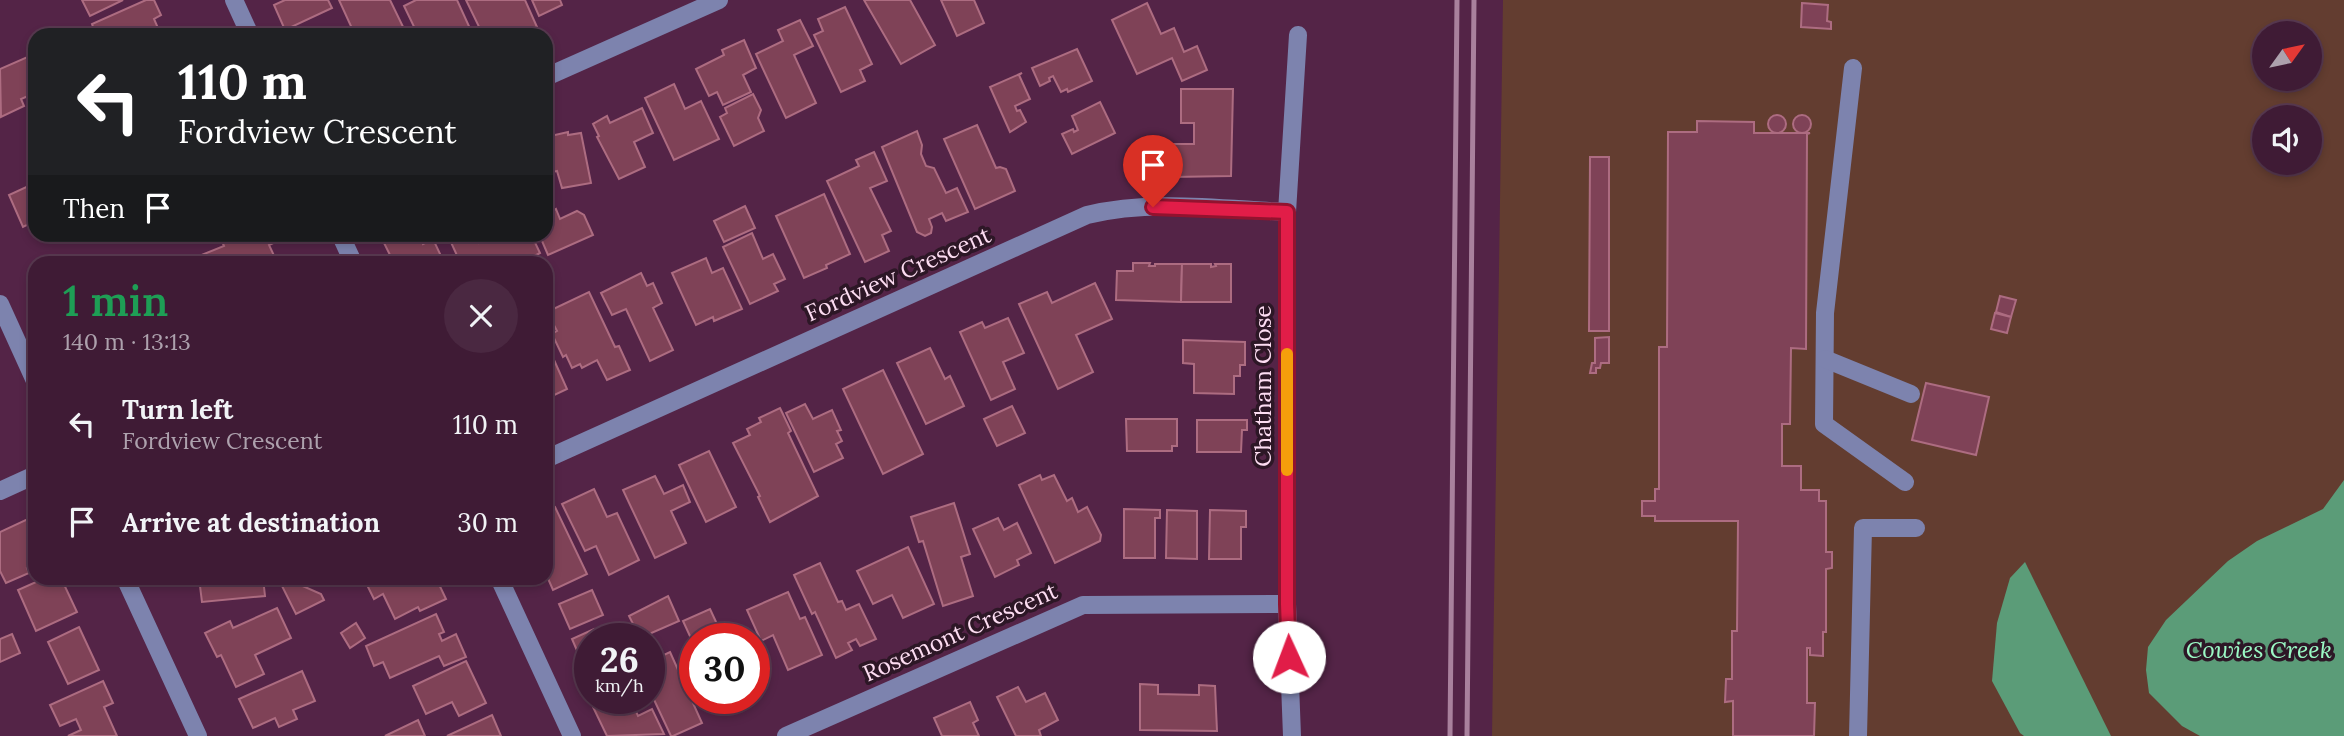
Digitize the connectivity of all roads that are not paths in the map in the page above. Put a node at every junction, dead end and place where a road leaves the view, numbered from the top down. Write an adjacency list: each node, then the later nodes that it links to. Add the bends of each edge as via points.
1 (234, 0): 3 (street)
2 (719, 0): 6 (street)
3 (247, 28)
4 (1298, 35): 7 (street, Chatham Close)
5 (1853, 68): 9 (street, via 1825,313)
6 (553, 74)
7 (1287, 212): 12 (street, Fordview Crescent, via 1153,207 1087,215); 19 (street, Chatham Close)
8 (0, 304): 10 (street)
9 (1825, 359): 11 (street); 14 (street, via 1824,424)
10 (28, 366)
11 (1911, 394)
12 (553, 456)
13 (28, 478): 15 (street)
14 (1905, 482)
15 (0, 491)
16 (1916, 528): 24 (street, via 1863,528)
17 (128, 585): 20 (street)
18 (502, 585): 21 (street)
19 (1287, 604): 22 (street, Rosemont Crescent, via 1083,605); 23 (street, Chatham Close)
20 (198, 736)
21 (572, 736)
22 (786, 736)
23 (1292, 736)
24 (1858, 736)

